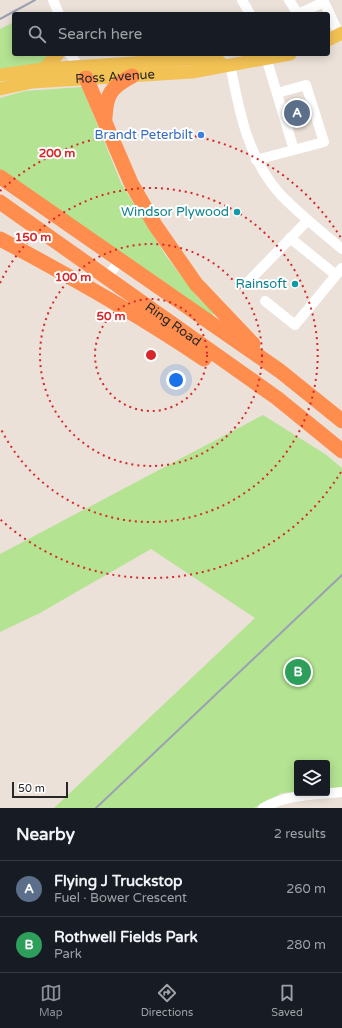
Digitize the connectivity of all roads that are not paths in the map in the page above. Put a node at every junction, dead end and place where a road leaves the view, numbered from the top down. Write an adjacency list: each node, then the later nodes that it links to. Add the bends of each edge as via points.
1 (53, 0): 5 (street)
2 (242, 0): 6 (street)
3 (289, 0): 7 (street)
4 (326, 1): 8 (street); 9 (street)
5 (58, 12)
6 (249, 12)
7 (297, 12)
8 (302, 12)
9 (329, 12)
10 (330, 15): 11 (street)
11 (336, 36)
12 (56, 56): 17 (main road)
13 (72, 56): 16 (street)
14 (266, 57): 15 (main road, Ross Avenue); 21 (street)
15 (230, 64): 16 (main road, Ross Avenue, via 191,59); 19 (main road, Ross Avenue, via 192,72); 24 (street, via 238,108)
16 (82, 66): 17 (main road, Ross Avenue); 19 (main road, Ross Avenue); 20 (main road, Ross Avenue); 22 (highway)
17 (44, 68): 18 (main road, Ross Avenue)
18 (0, 76)
19 (132, 76): 22 (highway, via 120,82 109,93)
20 (0, 89)
21 (277, 93): 23 (street); 23 (street, via 306,85 324,142)
22 (105, 119): 36 (highway, via 131,183 177,259 217,308)
23 (294, 150): 24 (street)
24 (256, 160): 27 (street, via 280,194)
25 (0, 177): 31 (highway, Ring Road)
26 (0, 202): 33 (highway, Ring Road)
27 (308, 220): 28 (street); 30 (street)
28 (290, 238): 32 (street); 34 (street)
29 (0, 240): 38 (highway, via 52,266 127,310)
30 (342, 249)
31 (120, 260): 33 (street); 36 (highway, Ring Road)
32 (339, 272): 35 (street, via 295,325)
33 (106, 279): 38 (highway, Ring Road, via 277,398)
34 (247, 283)
35 (265, 301)
36 (280, 371): 37 (highway, Ring Road)
37 (342, 421)
38 (337, 447)
39 (342, 792): 40 (street, via 292,796)
40 (263, 808)

